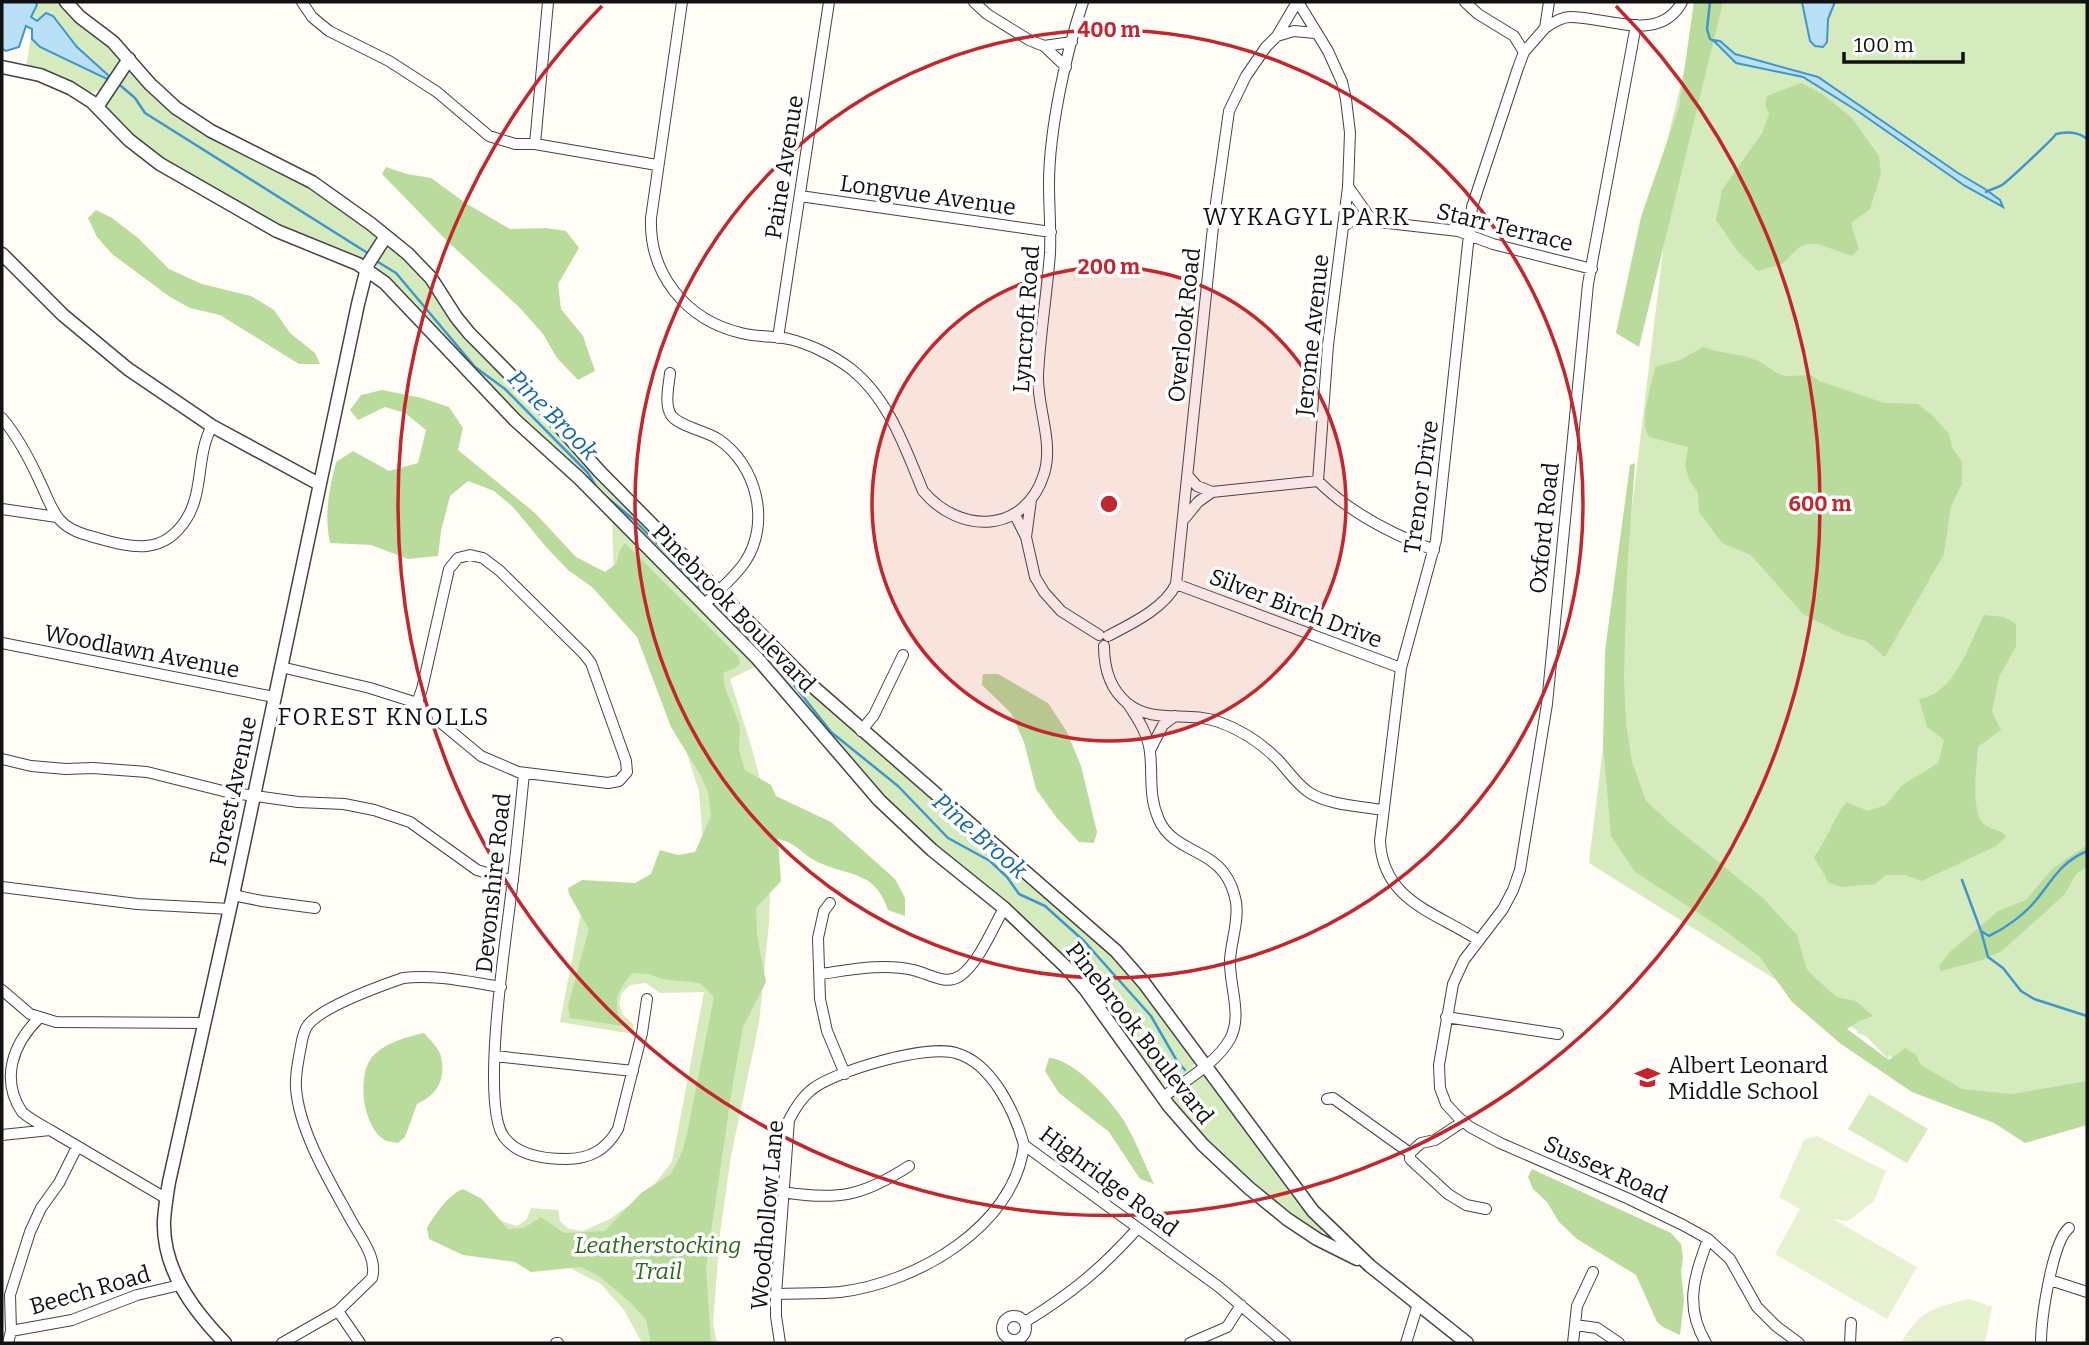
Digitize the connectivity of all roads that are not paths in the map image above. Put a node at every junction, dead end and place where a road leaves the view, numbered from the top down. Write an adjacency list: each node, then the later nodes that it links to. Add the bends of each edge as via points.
1 (66, 2): 22 (street, Pinebrook Boulevard)
2 (302, 2): 26 (street, via 329,31 437,92 489,136)
3 (548, 2): 26 (street)
4 (682, 2): 27 (street)
5 (828, 2): 29 (street, Paine Avenue)
6 (974, 2): 20 (street)
7 (1083, 2): 19 (street, Lyncroft Road)
8 (1298, 2): 15 (street, Jerome Avenue); 16 (street, Overlook Road)
9 (1465, 2): 17 (street)
10 (1549, 2): 12 (street); 14 (street)
11 (1682, 2): 13 (street, via 1667,20)
12 (1568, 17): 13 (street); 14 (street)
13 (1636, 25): 37 (street, Oxford Road)
14 (1545, 28): 18 (street, Trenor Drive)
15 (1314, 33): 16 (street, via 1294,31); 28 (street, Jerome Avenue, via 1328,51 1346,99)
16 (1277, 36): 42 (street, Overlook Road, via 1255,63 1229,111 1213,217)
17 (1514, 36): 18 (street); 21 (street)
18 (1534, 37): 21 (street, Trenor Drive)
19 (1072, 42): 20 (street); 24 (street, Lyncroft Road)
20 (1044, 46): 24 (street)
21 (1524, 52): 33 (street, Trenor Drive, via 1472,207)
22 (129, 60): 25 (street); 34 (street, Pinebrook Boulevard, via 186,115 312,182)
23 (2, 67): 25 (street, Pinebrook Boulevard, via 48,78)
24 (1066, 68): 32 (street, Lyncroft Road, via 1052,147)
25 (97, 107): 36 (street, Pinebrook Boulevard, via 136,147 168,169 277,231)
26 (535, 144): 27 (street)
27 (657, 164): 38 (street, via 651,237 668,285 718,325)
28 (1349, 187): 30 (street); 31 (street, Jerome Avenue)
29 (800, 196): 32 (street, Longvue Avenue); 38 (street, Paine Avenue)
30 (1368, 215): 31 (street); 33 (street, Starr Terrace, via 1379,222)
31 (1343, 227): 43 (street, Jerome Avenue)
32 (1051, 232): 46 (street, Lyncroft Road, via 1038,383 1048,449 1043,477)
33 (1468, 235): 37 (street, Starr Terrace); 52 (street, Trenor Drive)
34 (386, 236): 36 (street, Forest Avenue); 54 (street, Pinebrook Boulevard, via 425,270 469,333)
35 (2, 254): 41 (street, via 93,341)
36 (366, 269): 44 (street, Forest Avenue); 55 (street, Pinebrook Boulevard, via 401,298 531,436)
37 (1592, 269): 78 (street, Oxford Road, via 1547,704 1520,870 1503,909)
38 (778, 338): 48 (street, via 833,357 861,378 889,414 931,501 960,519 977,523)
39 (670, 373): 54 (street, via 671,415 735,453 757,499 759,518 752,548)
40 (2, 418): 49 (street, via 29,457)
41 (212, 426): 44 (street); 49 (street, via 202,449 191,511 169,537 131,548 84,535)
42 (1188, 476): 45 (street); 50 (street, Overlook Road)
43 (1318, 481): 45 (street); 52 (street, via 1364,515)
44 (318, 484): 59 (street, Forest Avenue)
45 (1212, 492): 50 (street)
46 (1031, 499): 48 (street, Lyncroft Road); 51 (street)
47 (2, 509): 49 (street)
48 (1015, 515): 51 (street)
49 (57, 517)
50 (1184, 519): 53 (street, Overlook Road)
51 (1026, 537): 56 (street, via 1035,578 1044,592 1061,611)
52 (1434, 550): 60 (street, Trenor Drive)
53 (1177, 584): 56 (street, via 1162,603); 60 (street, Silver Birch Drive)
54 (718, 591): 55 (street); 65 (street, Pinebrook Boulevard)
55 (704, 605): 76 (street, Pinebrook Boulevard, via 776,679 878,800)
56 (1103, 639): 63 (street, via 1109,680)
57 (2, 643): 61 (street, Woodlawn Avenue)
58 (903, 655): 65 (street, via 874,715)
59 (281, 667): 61 (street, Forest Avenue); 62 (street)
60 (1401, 668): 70 (street, Trenor Drive)
61 (274, 697): 69 (street, Forest Avenue)
62 (417, 703): 68 (street, via 481,756); 68 (street, via 449,569 458,558 483,558 591,663 626,761 626,774 619,782)
63 (1128, 704): 64 (street, via 1147,714); 66 (street)
64 (1175, 716): 66 (street, via 1163,725); 70 (street, via 1210,718 1254,739 1293,779 1320,798)
65 (861, 731): 88 (street, Pinebrook Boulevard, via 1106,942 1144,983)
66 (1150, 750): 88 (street, via 1152,797 1162,825 1176,842 1217,865 1235,898 1230,966 1236,1023 1228,1042)
67 (2, 759): 69 (street, via 31,766 147,772)
68 (524, 773): 71 (street, Devonshire Road)
69 (253, 794): 71 (street, via 344,804 410,822 477,870); 73 (street, Forest Avenue)
70 (1382, 810): 78 (street, Trenor Drive, via 1380,852 1391,881 1412,902)
71 (513, 881): 80 (street, Devonshire Road)
72 (2, 887): 77 (street, via 137,904)
73 (233, 895): 75 (street); 77 (street, Forest Avenue)
74 (830, 903): 79 (street, via 820,923)
75 (315, 908)
76 (1004, 908): 79 (street, via 975,961 951,980 884,967); 91 (street, Pinebrook Boulevard, via 1085,989)
77 (230, 909): 85 (street, Forest Avenue)
78 (1479, 940): 83 (street, Oxford Road, via 1464,960)
79 (820, 974): 90 (street, via 822,1013)
80 (501, 987): 87 (street); 116 (street, Devonshire Road, via 402,978 317,1017 303,1034 295,1077 299,1107 374,1271)
81 (2, 990): 84 (street)
82 (647, 999): 89 (street)
83 (1446, 1017): 86 (street); 93 (street, Sussex Road, via 1440,1088 1446,1104)
84 (40, 1018): 85 (street); 94 (street, via 8,1054 4,1080 17,1108)
85 (204, 1023): 101 (street, Forest Avenue)
86 (1558, 1034)
87 (495, 1056): 89 (street); 89 (street, via 495,1110 503,1137 530,1154 557,1159 581,1159 612,1140)
88 (1205, 1066): 91 (street); 103 (street, Pinebrook Boulevard)
89 (633, 1071)
90 (845, 1074): 96 (street, Highridge Road, via 900,1056 958,1053 997,1086 1013,1111); 100 (street, Woodhollow Lane, via 812,1090 792,1114)
91 (1162, 1098): 106 (street, Pinebrook Boulevard, via 1243,1184)
92 (1327, 1098): 98 (street)
93 (1464, 1121): 98 (street); 107 (street, Sussex Road, via 1500,1143)
94 (50, 1130): 95 (street); 97 (street)
95 (2, 1135)
96 (1024, 1145): 104 (street, Highridge Road); 113 (street, via 1017,1175 1004,1198 984,1223 944,1255 870,1286)
97 (77, 1147): 101 (street); 120 (street, via 30,1232 10,1294)
98 (1410, 1153): 102 (street, via 1413,1164 1448,1194 1466,1205)
99 (909, 1166): 100 (street, via 879,1185 855,1193)
100 (783, 1192): 113 (street, Woodhollow Lane)
101 (167, 1199): 111 (street, Forest Avenue, via 165,1241)
102 (1486, 1209)
103 (1327, 1226): 106 (street, via 1325,1235); 108 (street, Pinebrook Boulevard)
104 (1138, 1228): 115 (street, Highridge Road); 117 (street, via 1082,1285)
105 (2069, 1228): 110 (street, via 2060,1239)
106 (1317, 1239): 108 (street, Pinebrook Boulevard)
107 (1708, 1239): 132 (street, via 1692,1302); 133 (street, Sussex Road, via 1730,1259 1757,1307)
108 (1370, 1266): 114 (street, Pinebrook Boulevard)
109 (1593, 1272): 119 (street, via 1577,1306)
110 (2050, 1280): 112 (street); 135 (street)
111 (180, 1285): 120 (street, Beech Road, via 137,1295 72,1320); 122 (street, Forest Avenue)
112 (2087, 1292)
113 (776, 1294): 125 (street, Woodhollow Lane)
114 (1418, 1304): 128 (street); 129 (street, Pinebrook Boulevard)
115 (1241, 1305): 126 (street, via 1227,1327); 127 (street, Highridge Road)
116 (338, 1311): 123 (street); 124 (street)
117 (1025, 1322)
118 (1851, 1323): 134 (street)
119 (1575, 1325): 130 (street); 131 (street, via 1597,1328)
120 (11, 1331): 121 (street)
121 (5, 1343)
122 (225, 1343)
123 (282, 1343)
124 (360, 1343)
125 (780, 1343)
126 (1190, 1343)
127 (1285, 1343)
128 (1406, 1343)
129 (1467, 1343)
130 (1573, 1343)
131 (1619, 1343)
132 (1706, 1343)
133 (1799, 1343)
134 (1850, 1343)
135 (2041, 1343)

